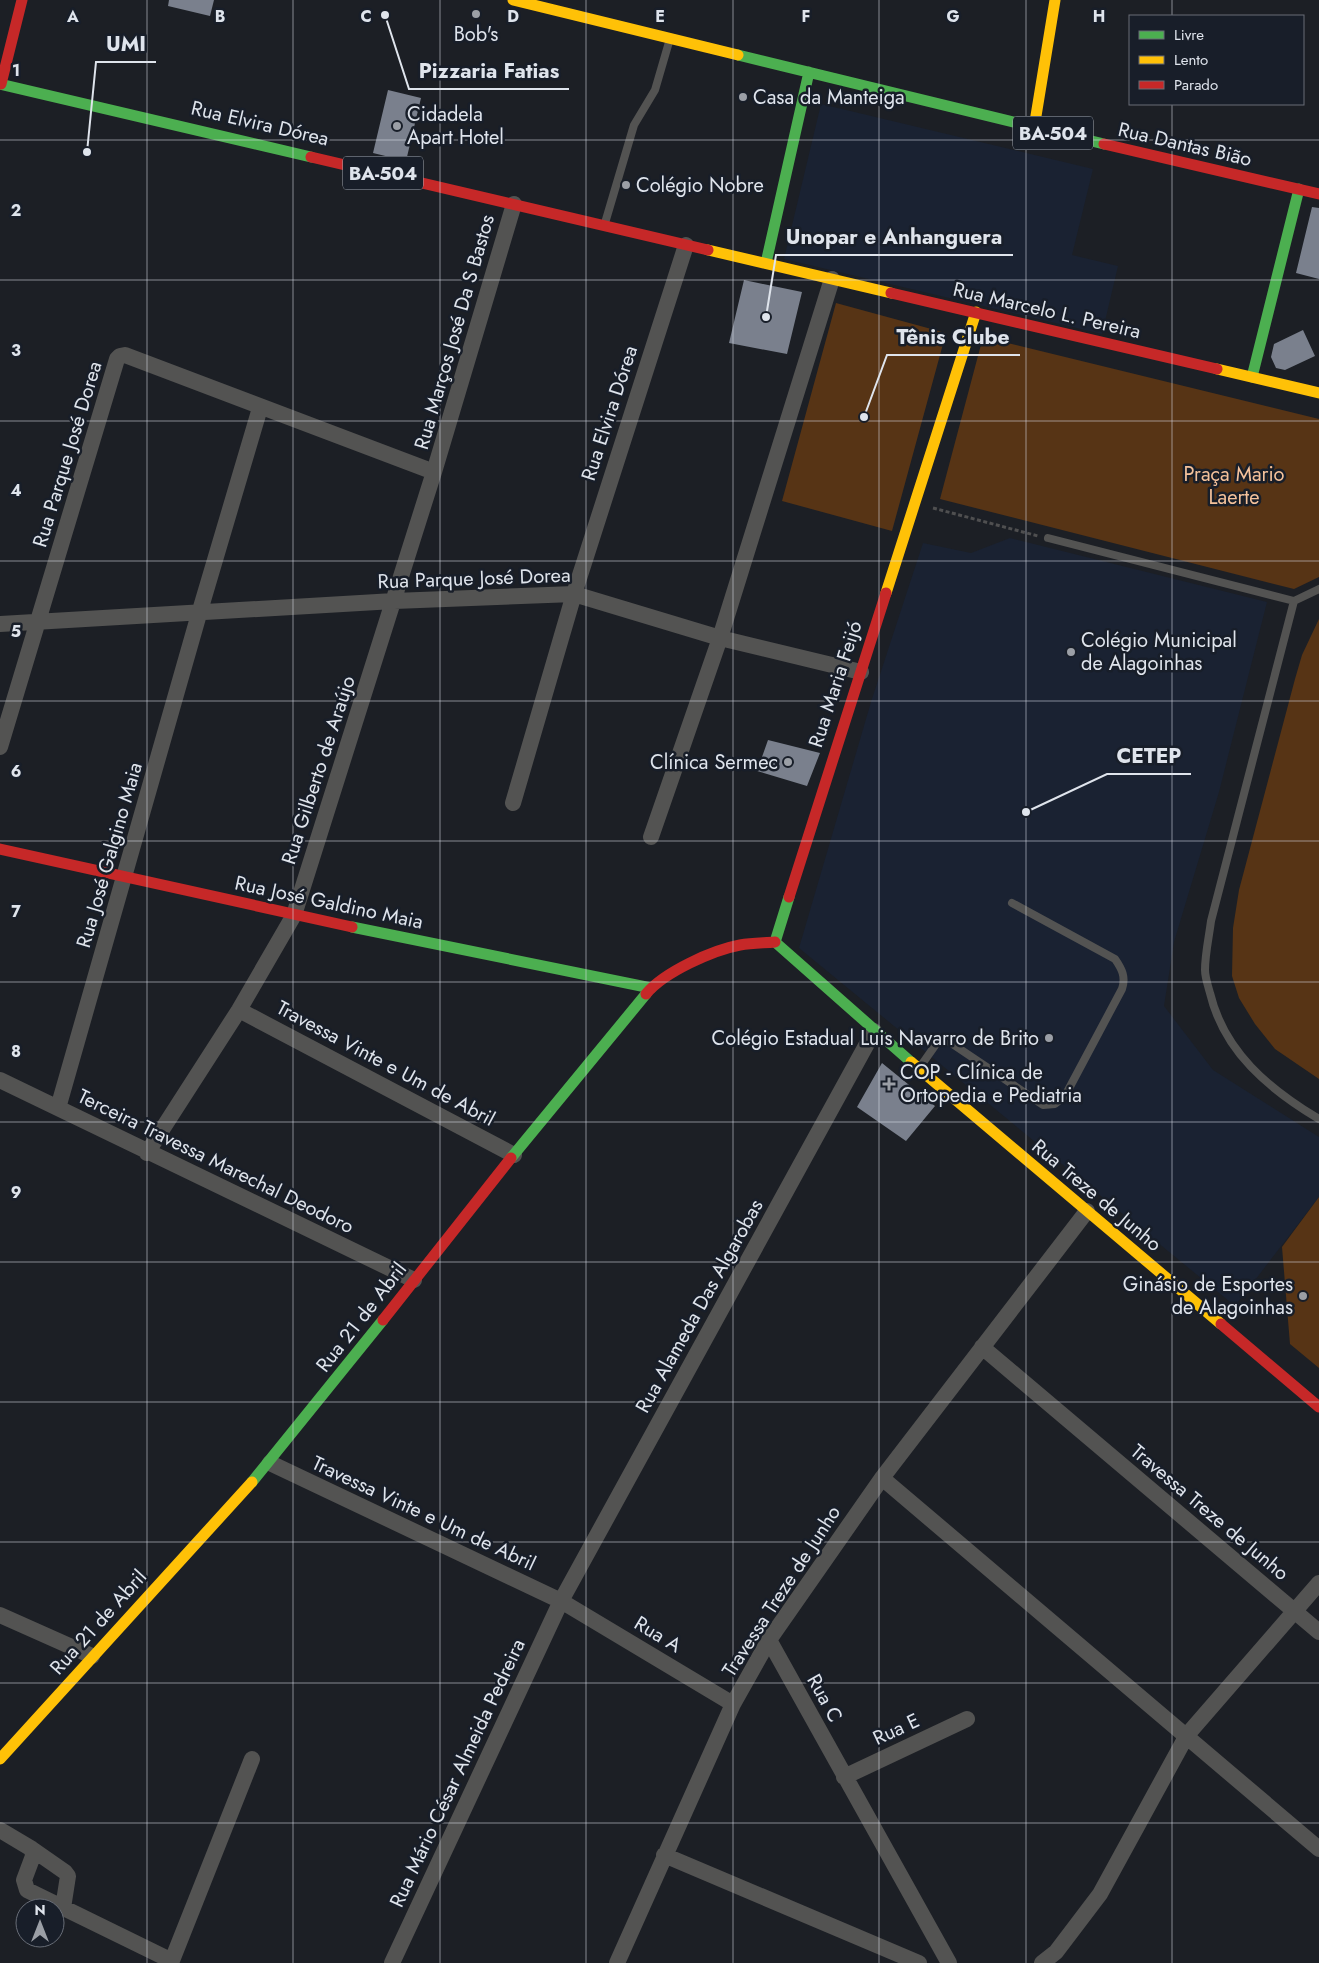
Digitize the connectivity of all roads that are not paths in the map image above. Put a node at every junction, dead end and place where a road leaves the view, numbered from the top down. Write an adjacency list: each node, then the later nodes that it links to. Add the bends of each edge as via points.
1 (22, 0): 6 (street)
2 (513, 0): 4 (street, BA-504)
3 (1055, 0): 7 (street)
4 (670, 38): 5 (street, BA-504); 11 (lane, via 655,90 634,125)
5 (809, 72): 7 (street, Rua Dantas Bião / BA-504); 13 (street)
6 (0, 84): 10 (street, Rua Elvira Dórea / BA-504)
7 (1034, 128): 8 (street, Rua Dantas Bião / BA-504)
8 (1299, 189): 9 (street, Rua Dantas Bião / BA-504); 16 (street)
9 (1319, 194)
10 (514, 204): 11 (street, Rua Elvira Dórea / BA-504); 19 (street, Rua Marços José Da S Bastos)
11 (605, 225): 12 (street, Rua Elvira Dórea / BA-504)
12 (686, 245): 13 (street, Rua Elvira Dórea / BA-504); 22 (street, Rua Elvira Dórea)
13 (766, 263): 14 (street, Rua Marcelo L. Pereira / BA-504)
14 (832, 279): 15 (street, Rua Marcelo L. Pereira / BA-504); 28 (street)
15 (976, 312): 16 (street, Rua Marcelo L. Pereira / BA-504); 29 (street, Rua Maria Feijó)
16 (1252, 377): 17 (street, Rua Marcelo L. Pereira / BA-504)
17 (1319, 393)
18 (260, 408): 19 (street, Rua Parque José Dorea); 25 (street); 26 (street, Rua Parque José Dorea, via 125,356 117,358)
19 (434, 472): 23 (street, Rua Marços José Da S Bastos)
20 (1048, 538): 24 (lane)
21 (1319, 589): 24 (lane)
22 (574, 594): 23 (street, Rua Parque José Dorea); 28 (street, Rua Parque José Dorea); 31 (street, Rua Elvira Dórea)
23 (394, 601): 25 (street, Rua Parque José Dorea); 36 (street, Rua Gilberto de Araújo)
24 (1294, 601): 44 (lane, via 1211,921 1205,972 1220,1022 1244,1062 1287,1100)
25 (199, 614): 26 (street, Rua Parque José Dorea); 34 (street, Rua José Galgino Maia)
26 (38, 623): 27 (street, Rua Parque José Dorea); 30 (street)
27 (0, 624)
28 (720, 638): 29 (street, Rua Parque José Dorea); 32 (street)
29 (861, 672): 37 (street, Rua Maria Feijó)
30 (0, 747)
31 (513, 803)
32 (651, 837)
33 (0, 849): 34 (street, Rua José Galdino Maia)
34 (125, 877): 36 (street, Rua José Galdino Maia); 43 (street, Rua José Galgino Maia)
35 (1012, 903): 41 (lane, via 1115,959 1122,968 1122,989 1065,1096 1055,1104 1043,1105 945,1039 940,1040)
36 (294, 915): 38 (street, Rua José Galdino Maia); 39 (street, Rua Gilberto de Araújo)
37 (775, 942): 38 (street, Rua 21 de Abril, via 736,946 677,970); 40 (street)
38 (651, 988): 46 (street, Rua 21 de Abril)
39 (239, 1010): 45 (street, Rua Gilberto de Araújo); 46 (street, Travessa Vinte e Um de Abril)
40 (874, 1031): 41 (street, Rua Treze de Junho); 54 (street, Rua Alameda Das Algarobas)
41 (919, 1069): 47 (street, Rua Treze de Junho)
42 (0, 1080): 43 (street, Terceira Travessa Marechal Deodoro)
43 (58, 1108): 45 (street, Terceira Travessa Marechal Deodoro)
44 (1319, 1119)
45 (147, 1153): 48 (street, Terceira Travessa Marechal Deodoro)
46 (514, 1155): 48 (street, Rua 21 de Abril)
47 (1087, 1211): 49 (street, Travessa Treze de Junho); 50 (street, Rua Treze de Junho)
48 (414, 1280): 51 (street, Rua 21 de Abril)
49 (982, 1347): 52 (street, Travessa Treze de Junho); 55 (street, Travessa Treze de Junho)
50 (1319, 1407)
51 (270, 1464): 54 (street, Travessa Vinte e Um de Abril); 59 (street, Rua 21 de Abril)
52 (882, 1478): 58 (street, Travessa Treze de Junho); 62 (street)
53 (1319, 1583): 55 (street)
54 (561, 1601): 60 (street, Rua A); 74 (street, Rua Mário César Almeida Pedreira)
55 (1294, 1610): 57 (street, Travessa Treze de Junho); 62 (street)
56 (0, 1615): 59 (street)
57 (1319, 1632)
58 (769, 1640): 60 (street, Travessa Treze de Junho); 65 (street, Rua C)
59 (92, 1656): 63 (street, Rua 21 de Abril)
60 (733, 1704): 69 (street, Travessa Treze de Junho)
61 (966, 1719): 65 (street, Rua E)
62 (1187, 1735): 68 (street); 78 (street, via 1100,1894 1056,1952)
63 (0, 1759)
64 (252, 1759): 73 (street)
65 (844, 1777): 77 (street, Rua C)
66 (0, 1830): 67 (street)
67 (32, 1849): 70 (street, via 24,1885); 71 (street, via 68,1876)
68 (1319, 1849)
69 (664, 1855): 75 (street, Travessa Treze de Junho); 76 (street)
70 (43, 1898)
71 (65, 1898)
72 (65, 1909): 73 (street)
73 (172, 1962)
74 (392, 1963)
75 (617, 1963)
76 (919, 1963)
77 (949, 1963)
78 (1042, 1963)

